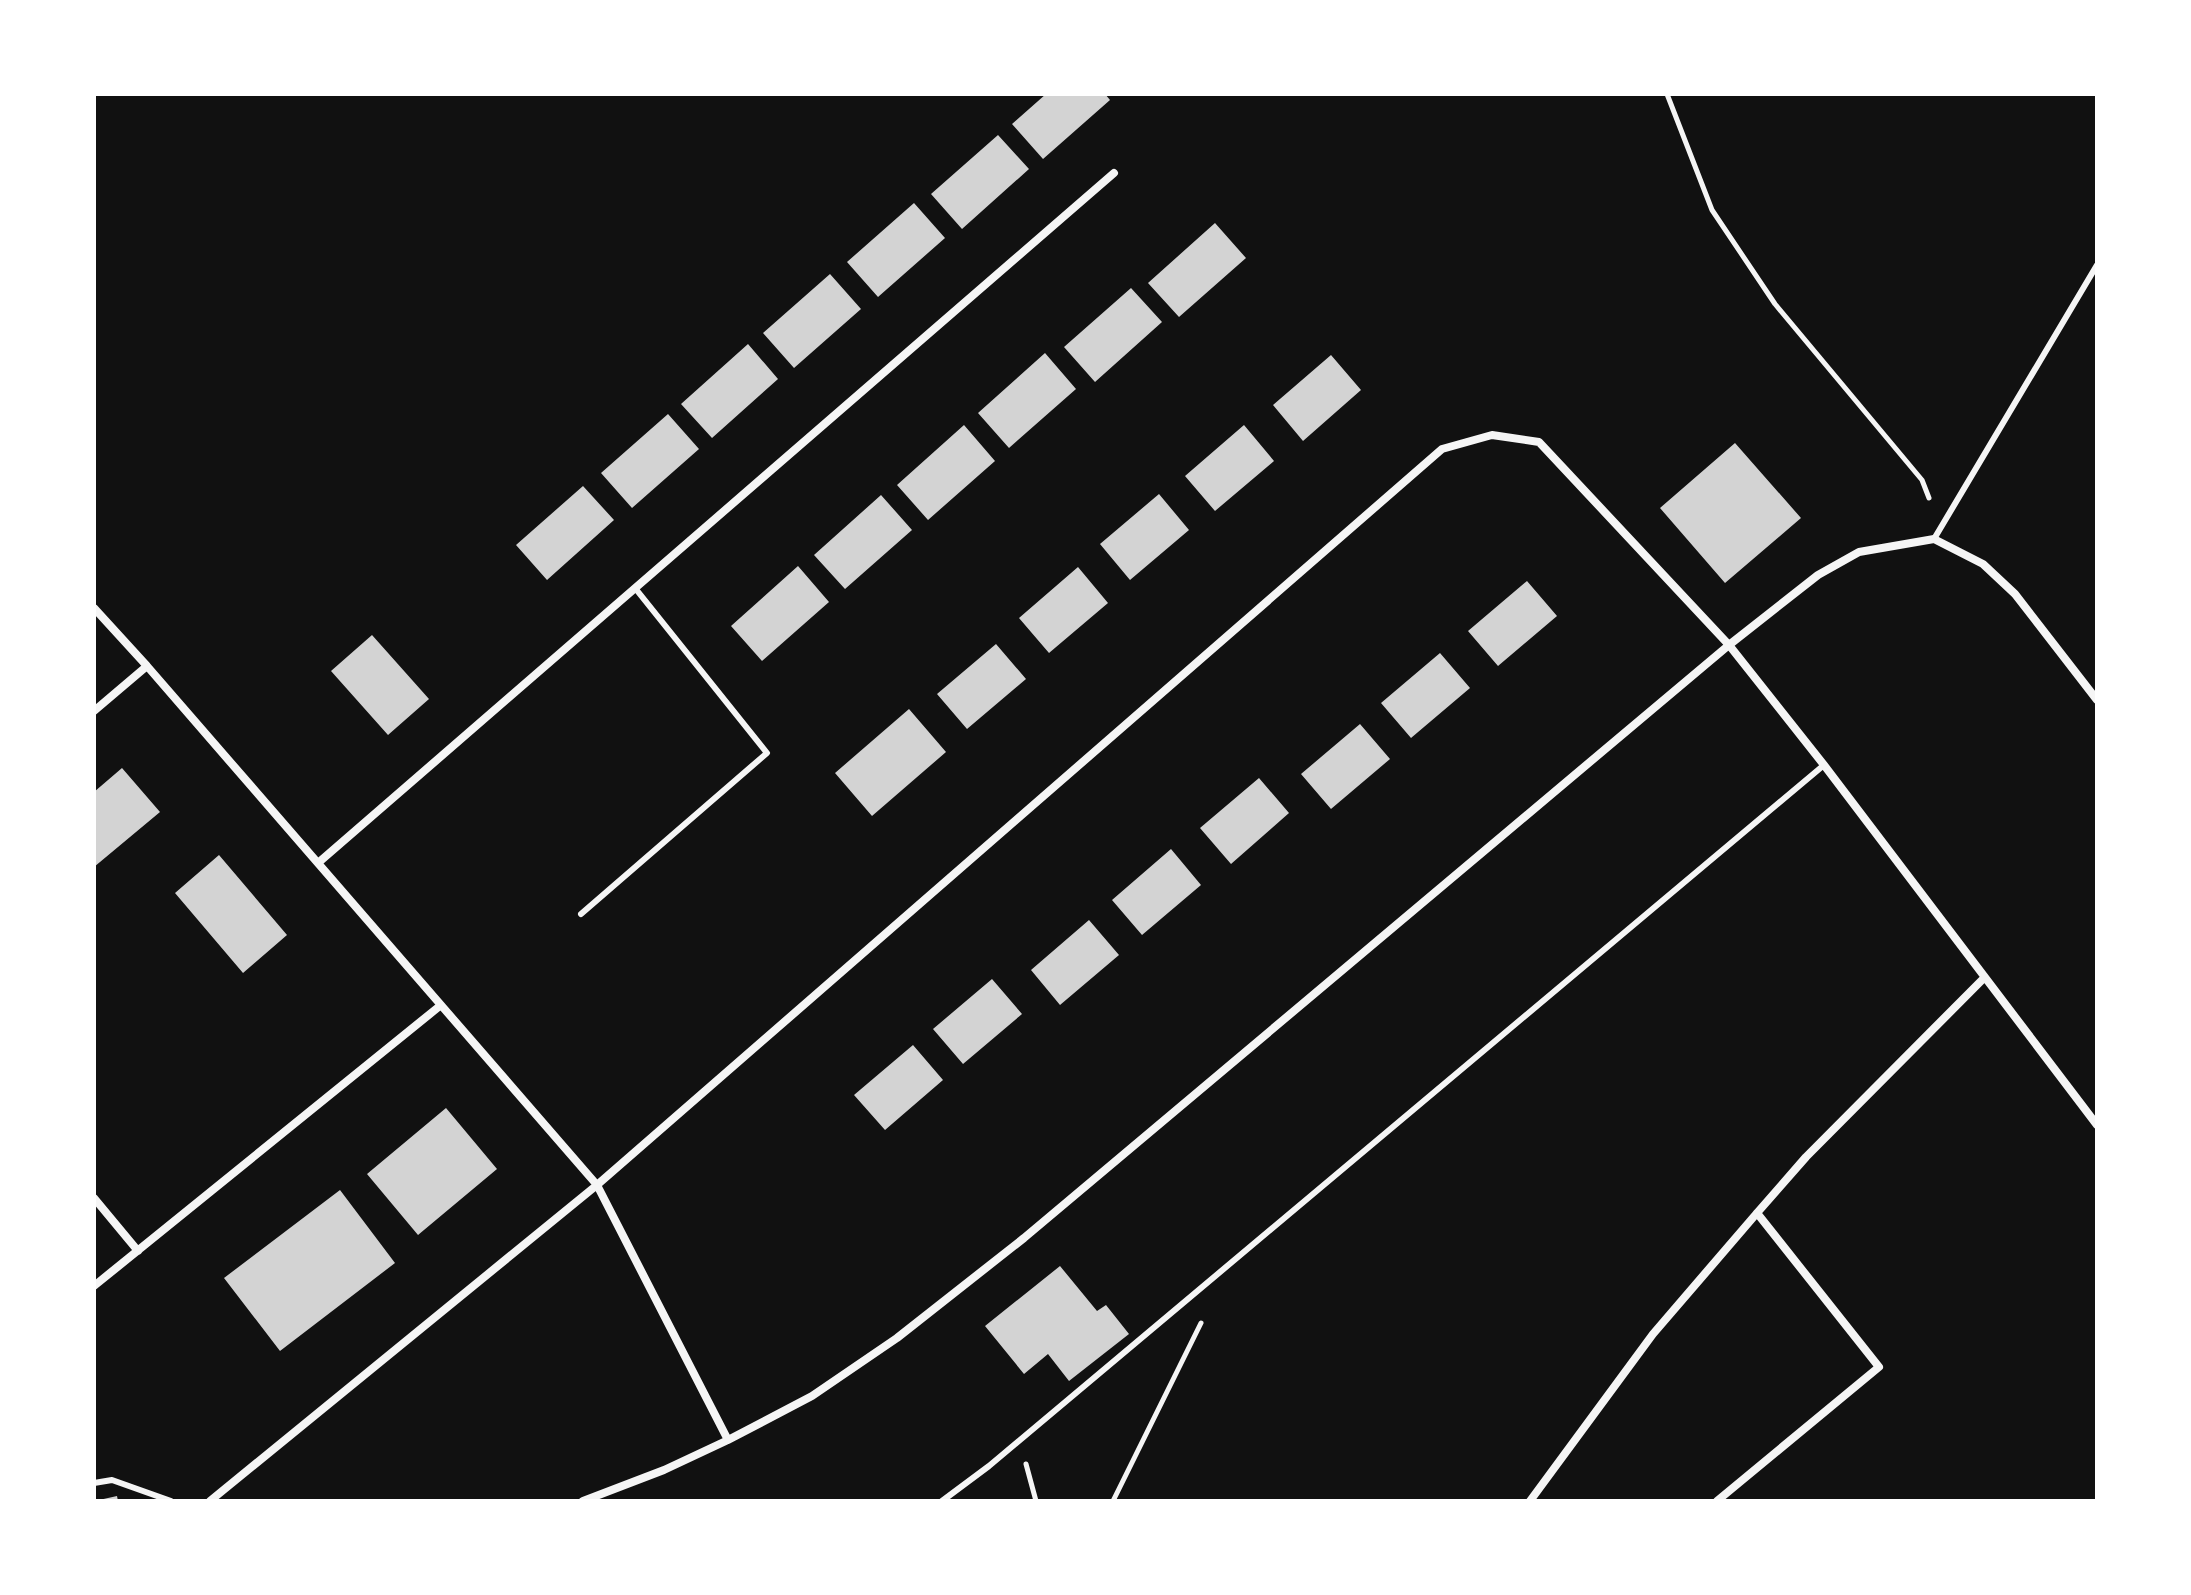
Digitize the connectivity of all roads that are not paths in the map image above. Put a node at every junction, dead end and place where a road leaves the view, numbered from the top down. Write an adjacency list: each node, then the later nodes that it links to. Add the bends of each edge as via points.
1 (1114, 173): 4 (street)
2 (2097, 265): 3 (lane)
3 (1934, 539): 6 (street, via 1859,552 1818,575); 8 (street, via 1983,564 2015,594)
4 (635, 588): 11 (street); 12 (lane, via 767,753)
5 (94, 608): 7 (street)
6 (1729, 645): 10 (street); 16 (street, via 1539,442 1492,435 1442,449); 21 (street, via 976,1277 812,1396)
7 (147, 666): 9 (street); 11 (street)
8 (2097, 700)
9 (94, 711)
10 (1824, 765): 13 (street); 26 (lane)
11 (318, 863): 14 (street)
12 (581, 914)
13 (1984, 978): 15 (street); 18 (street)
14 (441, 1005): 16 (street); 19 (street)
15 (2097, 1125)
16 (597, 1185): 21 (street); 24 (street)
17 (94, 1198): 19 (street)
18 (1757, 1213): 27 (street, via 1653,1334); 28 (street, via 1879,1367)
19 (138, 1251): 20 (street)
20 (94, 1286)
21 (728, 1440): 25 (street)
22 (94, 1483): 23 (lane, via 112,1480)
23 (171, 1501)
24 (210, 1501)
25 (583, 1501)
26 (942, 1501)
27 (1530, 1501)
28 (1717, 1501)

